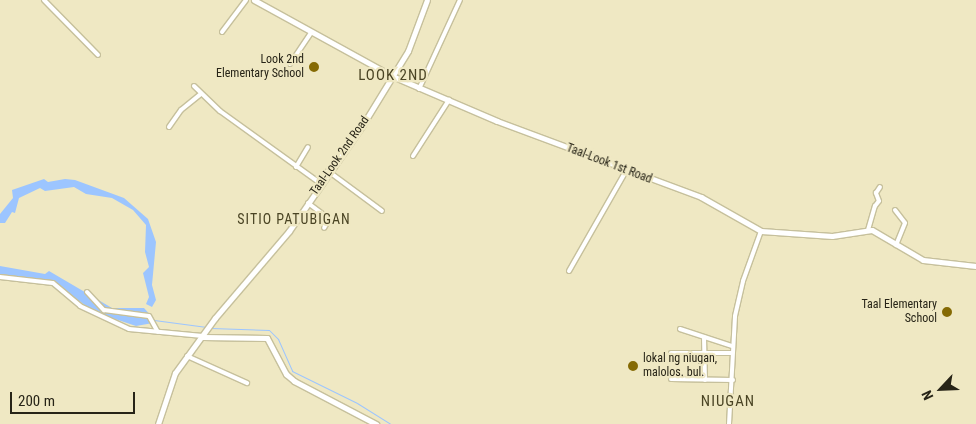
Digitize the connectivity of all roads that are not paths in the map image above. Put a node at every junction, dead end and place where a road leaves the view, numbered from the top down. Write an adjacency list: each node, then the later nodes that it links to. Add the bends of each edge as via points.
1 (44, 0): 8 (street)
2 (246, 0): 6 (street)
3 (254, 0): 7 (street, Taal-Look 1st Road)
4 (427, 0): 10 (street, Taal-Look 2nd Road, via 408,51)
5 (460, 0): 12 (street)
6 (222, 32)
7 (310, 34): 9 (street); 10 (street, Taal-Look 1st Road)
8 (98, 55)
9 (290, 64)
10 (392, 76): 12 (street, Taal-Look 1st Road); 19 (street, Taal-Look 2nd Road)
11 (194, 86): 13 (street)
12 (419, 89): 14 (street, Taal-Look 1st Road)
13 (201, 94): 15 (street); 18 (street)
14 (449, 100): 17 (street); 20 (street, Taal-Look 1st Road)
15 (169, 127)
16 (308, 147): 18 (street)
17 (413, 156)
18 (296, 167): 21 (street)
19 (328, 171): 21 (street, Taal-Look 2nd Road); 25 (street)
20 (626, 171): 28 (street, Taal-Look 1st Road, via 701,196); 31 (street)
21 (320, 184): 23 (street, Taal-Look 2nd Road)
22 (880, 187): 27 (street, via 876,193 879,201 874,206)
23 (308, 203): 26 (street, via 329,219); 36 (street, Taal-Look 2nd Road)
24 (895, 210): 29 (street, via 905,223)
25 (382, 211)
26 (324, 228)
27 (868, 230): 28 (street, Taal-Look 1st Road, via 832,236); 29 (street)
28 (761, 231): 38 (street, via 744,280)
29 (896, 245): 30 (street, via 923,260)
30 (976, 266)
31 (569, 271)
32 (0, 278): 35 (street, via 52,283 96,315 129,329)
33 (87, 292): 35 (street, via 104,310 149,316)
34 (680, 329): 37 (street)
35 (157, 330): 36 (street)
36 (204, 336): 42 (street); 48 (street, via 267,338 286,374 294,381)
37 (704, 337): 38 (street); 40 (street)
38 (732, 346): 41 (street)
39 (671, 353): 40 (street)
40 (704, 353): 41 (street); 44 (street)
41 (732, 353): 45 (street)
42 (186, 356): 46 (street); 47 (street, via 175,373)
43 (671, 379): 44 (street)
44 (705, 380): 45 (street)
45 (733, 380): 49 (street)
46 (248, 383)
47 (158, 424)
48 (376, 424)
49 (729, 424)

